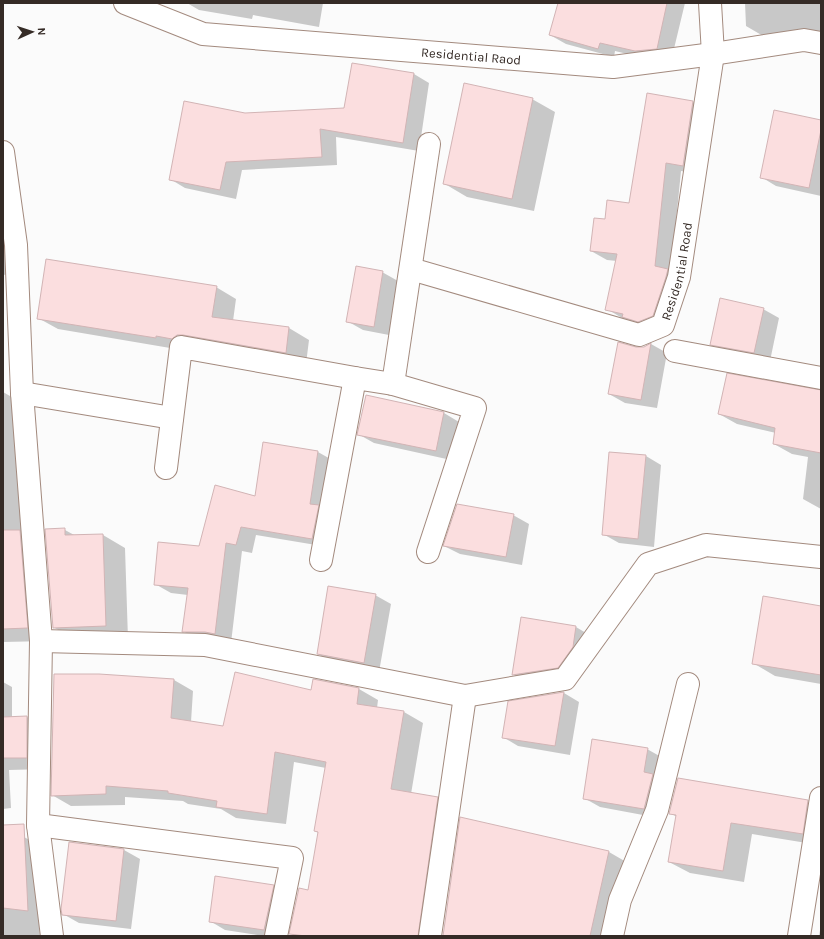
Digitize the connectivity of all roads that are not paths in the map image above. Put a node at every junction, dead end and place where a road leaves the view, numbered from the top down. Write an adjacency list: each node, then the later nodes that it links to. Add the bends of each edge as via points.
1 (125, 3): 4 (street, Residential Raod, via 211,35 613,67)
2 (710, 3): 4 (street, Residential Road)
3 (821, 43): 4 (street, Residential Raod, via 804,40)
4 (713, 54): 7 (street, Residential Road, via 678,277 663,325 639,335)
5 (429, 144): 7 (street)
6 (3, 152): 12 (street, via 16,245)
7 (411, 269): 11 (street)
8 (675, 351): 10 (street)
9 (355, 378): 11 (street); 13 (street, via 180,347); 17 (street)
10 (821, 378)
11 (393, 384): 15 (street, via 475,408)
12 (22, 393): 13 (street); 18 (street)
13 (172, 418): 14 (street)
14 (166, 468)
15 (428, 552)
16 (821, 557): 20 (street, via 706,545 648,564 565,679)
17 (321, 560)
18 (41, 641): 20 (street, via 204,645); 22 (street)
19 (688, 684): 26 (street, via 657,810 620,900)
20 (465, 696): 25 (street)
21 (821, 798): 27 (street)
22 (38, 825): 23 (street); 24 (street, via 292,858)
23 (52, 936)
24 (276, 936)
25 (430, 936)
26 (612, 936)
27 (799, 936)

